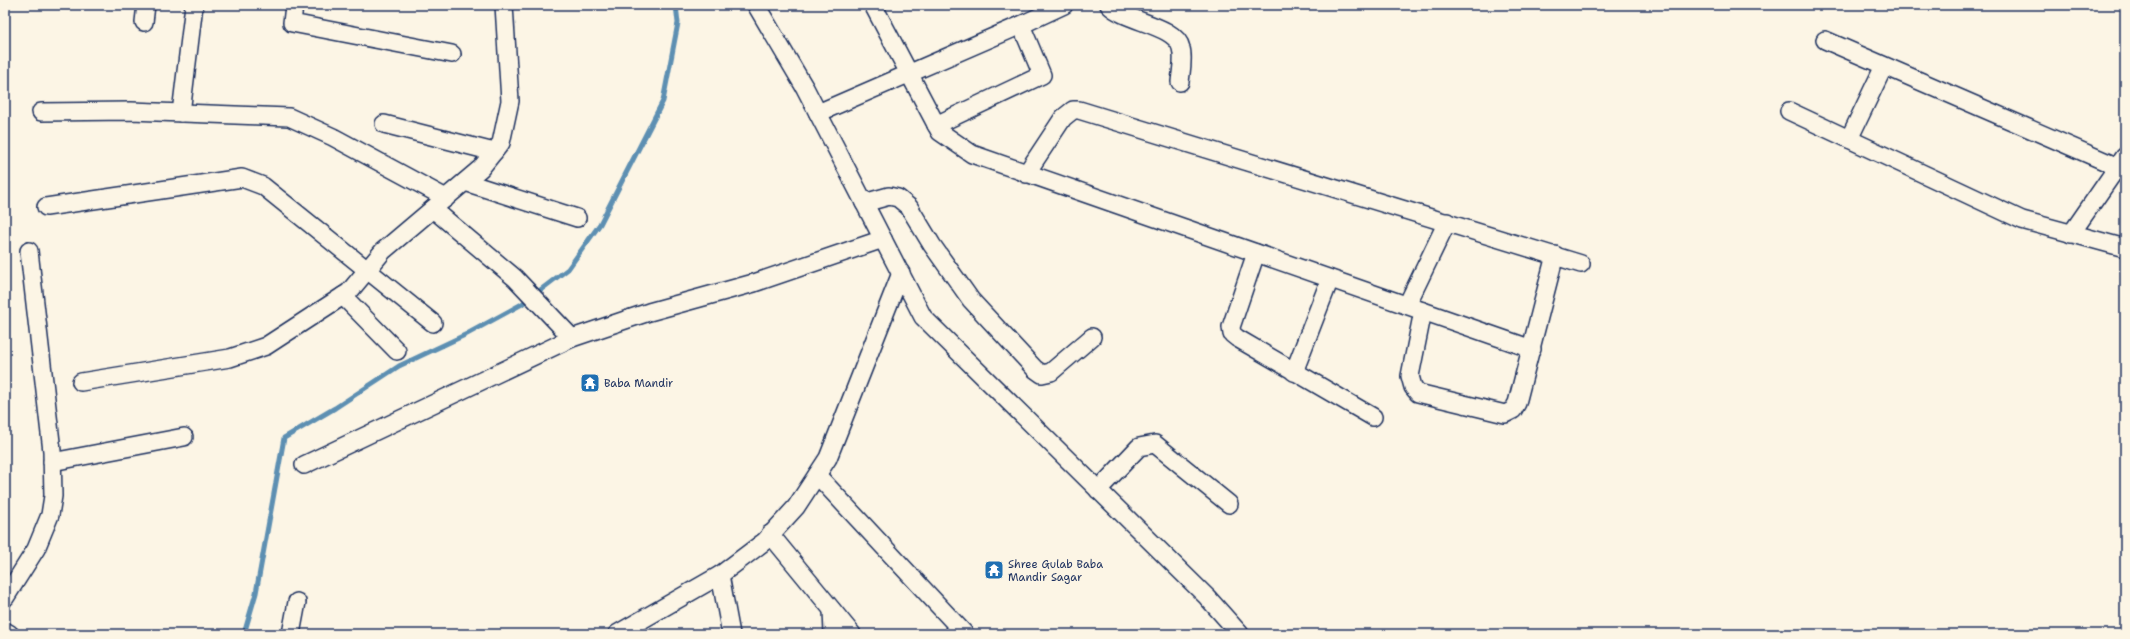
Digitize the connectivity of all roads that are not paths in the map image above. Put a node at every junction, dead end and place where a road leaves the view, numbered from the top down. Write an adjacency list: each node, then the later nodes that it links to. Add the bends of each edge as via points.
1 (146, 5): 9 (street)
2 (194, 5): 18 (street)
3 (294, 5): 12 (street, via 292,23)
4 (504, 5): 23 (street, via 510,101 501,143)
5 (756, 5): 19 (street)
6 (873, 5): 14 (street)
7 (1064, 5): 10 (street)
8 (1109, 5): 15 (street, via 1125,16 1168,32 1177,39 1181,48)
9 (144, 22)
10 (1021, 26): 14 (street); 21 (street, via 1042,75)
11 (1825, 40): 13 (street)
12 (452, 54)
13 (1884, 66): 22 (street); 24 (street)
14 (909, 73): 19 (street); 21 (street)
15 (1180, 82)
16 (1789, 111): 22 (street)
17 (41, 112): 18 (street)
18 (181, 113): 27 (street, via 289,117 333,137)
19 (818, 113): 28 (street)
20 (384, 124): 23 (street)
21 (936, 125): 25 (street, via 940,132 972,154)
22 (1849, 139): 33 (street, via 2022,220)
23 (494, 152): 26 (street)
24 (2121, 161): 33 (street)
25 (1026, 174): 32 (street, via 1063,118 1073,110 1079,110); 37 (street)
26 (465, 182): 27 (street); 31 (street)
27 (446, 198): 30 (street)
28 (864, 203): 34 (street); 47 (street, via 889,196 898,198 909,207 971,300 1034,369 1042,374 1051,372)
29 (46, 206): 40 (street, via 242,178 263,186)
30 (433, 209): 40 (street, via 383,251); 48 (street, via 515,278)
31 (577, 218)
32 (1448, 222): 38 (street); 44 (street)
33 (2071, 234): 35 (street)
34 (883, 239): 41 (street); 48 (street, via 754,283 650,312)
35 (2125, 248)
36 (29, 251): 55 (street)
37 (1256, 253): 42 (street); 51 (street, via 1231,327 1232,334)
38 (1555, 255): 39 (street); 49 (street)
39 (1581, 264)
40 (367, 270): 43 (street); 46 (street)
41 (901, 273): 57 (street, via 828,458); 58 (street, via 923,317)
42 (1330, 278): 44 (street); 51 (street)
43 (343, 296): 50 (street); 52 (street, via 266,346 230,358)
44 (1407, 305): 45 (street)
45 (1423, 311): 49 (street); 49 (street, via 1410,376 1413,387 1418,392 1505,414 1513,410 1517,403)
46 (433, 323)
47 (1092, 337)
48 (572, 338): 56 (street)
49 (1532, 349)
50 (397, 351)
51 (1294, 372): 53 (street)
52 (81, 382)
53 (1373, 417)
54 (184, 437): 55 (street)
55 (52, 462): 62 (street, via 53,496 50,515 36,549)
56 (304, 464)
57 (817, 475): 60 (street, via 796,507); 72 (street)
58 (1098, 490): 59 (street, via 1139,447 1155,444); 73 (street, via 1207,597)
59 (1229, 504)
60 (770, 534): 61 (street); 64 (street)
61 (720, 575): 68 (street); 69 (street)
62 (5, 598)
63 (297, 602): 67 (street)
64 (832, 610): 70 (street); 71 (street)
65 (5, 631): 66 (street)
66 (10, 634)
67 (292, 634)
68 (617, 634)
69 (731, 634)
70 (833, 634)
71 (852, 634)
72 (965, 634)
73 (1240, 634)

